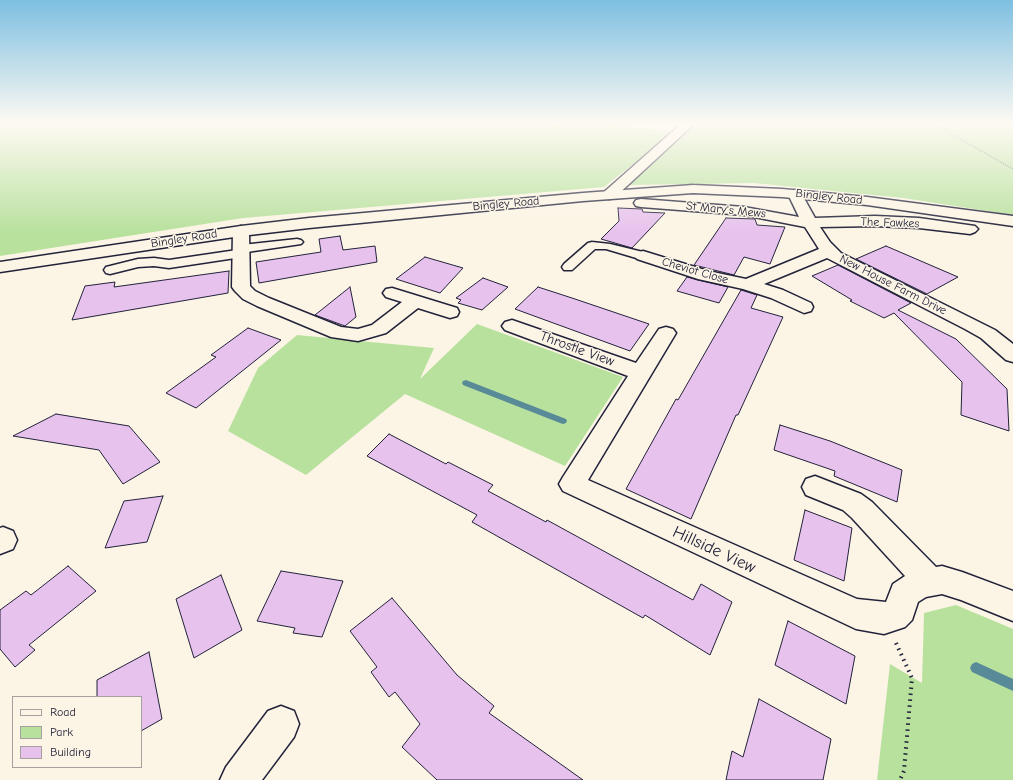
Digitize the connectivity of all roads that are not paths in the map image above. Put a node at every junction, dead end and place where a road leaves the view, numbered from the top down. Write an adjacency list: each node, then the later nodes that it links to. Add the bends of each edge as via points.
1 (647, 160): 3 (street)
2 (795, 194): 3 (street, Bingley Road, via 693,189); 5 (street, Bingley Road); 6 (street, New House Farm Drive)
3 (609, 195): 8 (street, Bingley Road)
4 (641, 203): 6 (street, St Mary's Mews, via 744,211)
5 (1013, 221)
6 (810, 223): 7 (street, The Fawkes, via 875,221); 11 (street, New House Farm Drive)
7 (970, 229)
8 (241, 231): 10 (street); 13 (street, Bingley Road)
9 (297, 242): 10 (lane)
10 (242, 251): 15 (lane, via 169,264 138,263); 18 (street, via 241,287 249,295 338,333 358,335 379,330)
11 (829, 251): 16 (street, Cheviot Close); 23 (street, New House Farm Drive, via 845,262 988,334)
12 (643, 256): 14 (lane, via 592,245); 16 (street, Cheviot Close, via 704,276)
13 (0, 267)
14 (568, 267)
15 (110, 270)
16 (748, 285): 19 (street, Cheviot Close)
17 (392, 293): 18 (street)
18 (415, 301): 20 (street)
19 (804, 306)
20 (450, 312)
21 (512, 326): 24 (street, Throstle View)
22 (666, 333): 24 (street, Hillside View)
23 (1013, 355)
24 (642, 373): 26 (street, Hillside View, via 572,484 856,614 884,618 894,616 901,609 904,594 920,584)
25 (815, 487): 26 (street, via 852,502 862,510)
26 (930, 582): 27 (street, via 942,580)
27 (1013, 606)
28 (281, 724): 29 (street)
29 (239, 780)

